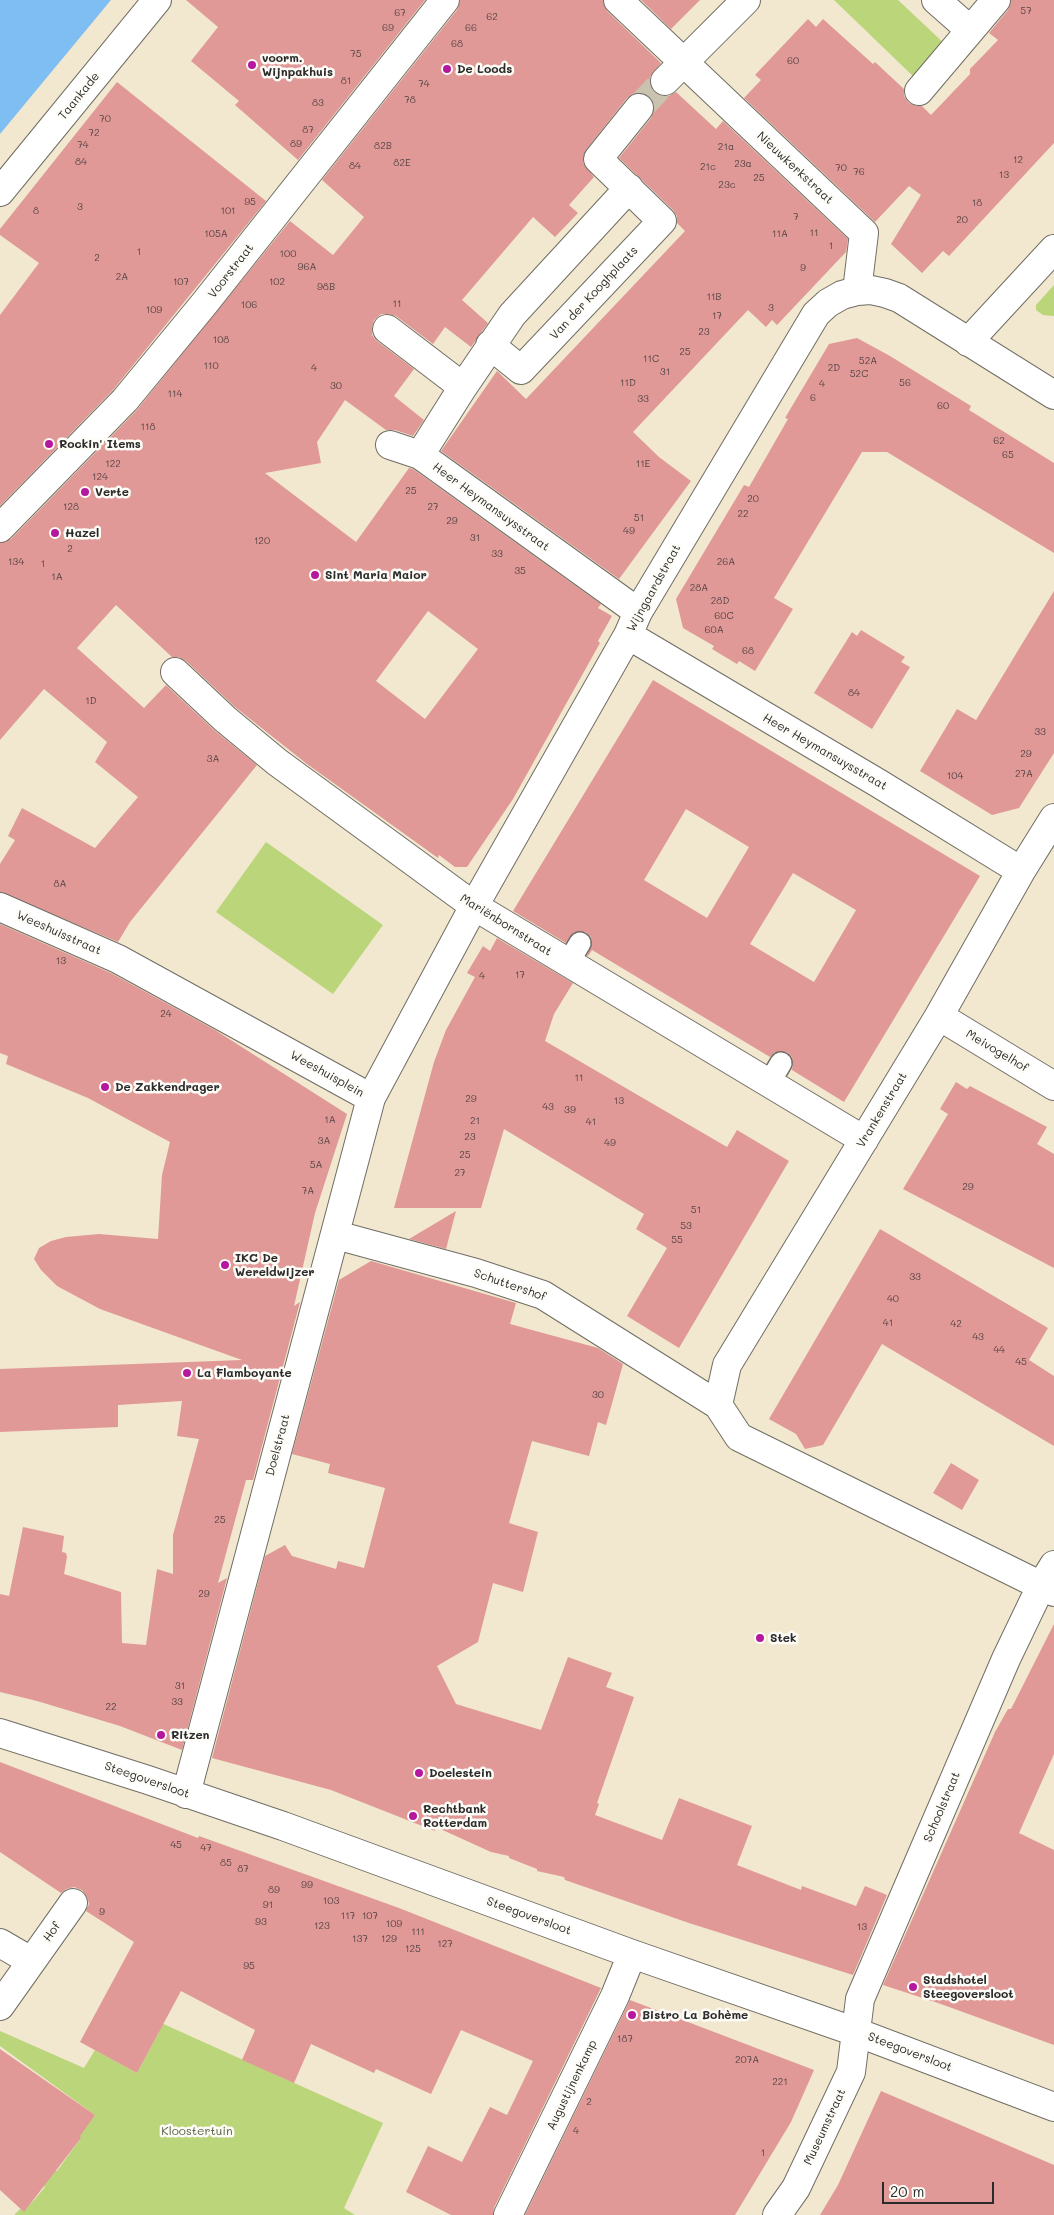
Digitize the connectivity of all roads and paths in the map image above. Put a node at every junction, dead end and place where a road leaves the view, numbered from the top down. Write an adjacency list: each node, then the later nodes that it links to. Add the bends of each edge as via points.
1 (157, 0): 12 (street, Taankade)
2 (445, 0): 22 (street, Voorstraat, via 125,400)
3 (618, 0): 8 (street, Nieuwkerkstraat)
4 (746, 0): 8 (street)
5 (936, 0): 7 (street)
6 (996, 0): 7 (street)
7 (970, 30): 9 (street)
8 (674, 72): 14 (street, Nieuwkerkstraat, via 864,233)
9 (918, 91)
10 (639, 108): 11 (street, Van der Kooghplaats, via 598,159)
11 (629, 188): 17 (street, via 512,316); 17 (street, Van der Kooghplaats, via 662,221 521,370)
12 (0, 192)
13 (1054, 249): 16 (street)
14 (858, 291): 16 (street, via 872,290 899,298); 23 (street, Wijngaardstraat, via 842,295 816,314)
15 (387, 329): 18 (street)
16 (968, 342): 19 (street)
17 (490, 345): 18 (street)
18 (463, 387): 21 (street)
19 (1054, 395)
20 (390, 445): 21 (street, Heer Heymansuysstraat)
21 (420, 456): 23 (street, Heer Heymansuysstraat)
22 (0, 528)
23 (633, 624): 26 (street, Heer Heymansuysstraat, via 878,783); 27 (street, Wijngaardstraat)
24 (175, 672): 27 (street, Mariënbornstraat, via 277,762)
25 (1054, 818): 26 (street, Vrankenstraat)
26 (1021, 870): 30 (street, Vrankenstraat)
27 (474, 906): 32 (street, Weeshuisplein); 33 (street, Mariënbornstraat, via 574,953 775,1073)
28 (0, 907): 29 (street, Weeshuisstraat)
29 (118, 959): 32 (street, Weeshuisplein)
30 (939, 1016): 31 (street, Meivogelhof); 33 (street, Vrankenstraat)
31 (1054, 1086)
32 (371, 1098): 34 (street, Doelstraat)
33 (864, 1140): 35 (street, Vrankenstraat, via 728,1365)
34 (336, 1235): 35 (street, Schuttershof, via 543,1295); 38 (street, Doelstraat, via 297,1370)
35 (718, 1406): 36 (street, via 739,1437)
36 (1050, 1581): 44 (street, Schoolstraat, via 1006,1658 936,1819 860,2000)
37 (0, 1733): 38 (street, Steegoversloot)
38 (186, 1794): 41 (street, Steegoversloot, via 283,1826)
39 (72, 1903): 42 (street, Hof)
40 (0, 1943): 42 (street)
41 (632, 1954): 44 (street, Steegoversloot); 46 (street, Augustijnenkamp, via 615,1996)
42 (31, 1961): 43 (street, Hof)
43 (0, 2006)
44 (856, 2032): 45 (street, Steegoversloot); 47 (street, Museumstraat, via 851,2072 796,2188)
45 (1054, 2107)
46 (508, 2215)
47 (777, 2215)

